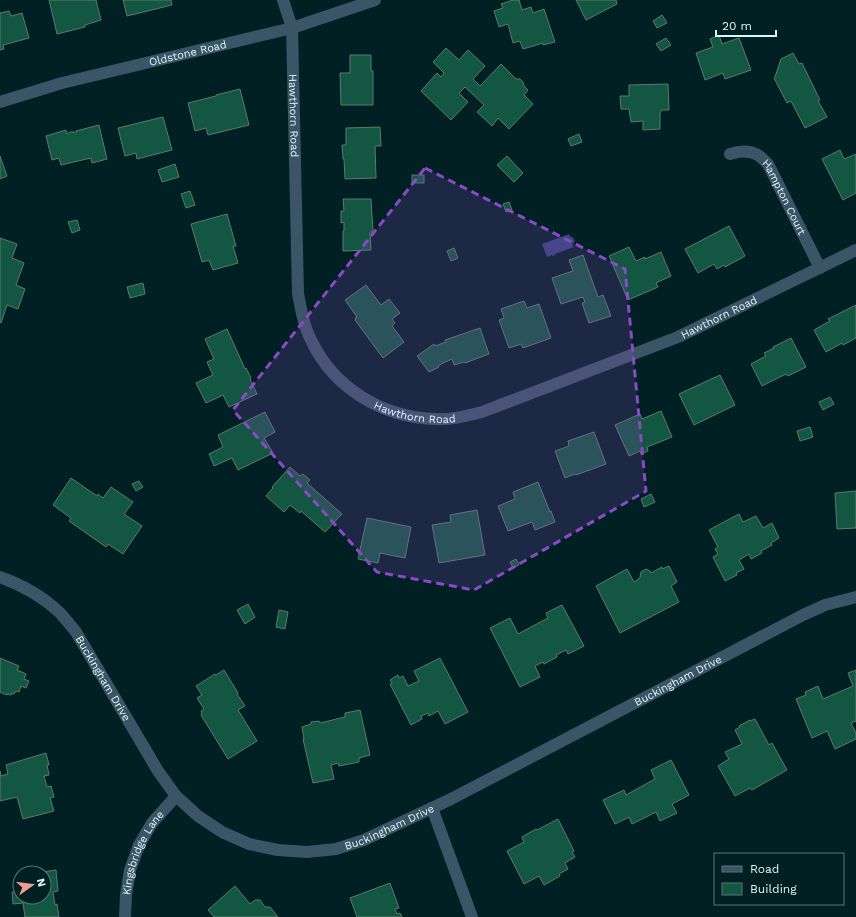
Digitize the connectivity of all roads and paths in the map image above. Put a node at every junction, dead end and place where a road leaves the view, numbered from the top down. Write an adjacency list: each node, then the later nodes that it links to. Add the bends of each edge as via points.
1 (283, 0): 3 (street, Hawthorn Road)
2 (375, 0): 3 (street, Oldstone Road)
3 (292, 28): 4 (street, Oldstone Road, via 62,83); 7 (street, Hawthorn Road, via 298,293 303,320 326,366 342,383 361,397 383,408 406,416 435,419 459,418 482,412 678,337)
4 (0, 102)
5 (730, 154): 7 (street, Hampton Court, via 745,151 758,155 768,164)
6 (856, 250): 7 (street, Hawthorn Road)
7 (820, 268)
8 (0, 577): 10 (street, Buckingham Drive, via 41,597 60,613 76,632 158,771)
9 (856, 597): 11 (street, Buckingham Drive, via 825,605 803,615)
10 (176, 796): 11 (street, Buckingham Drive, via 198,816 222,832 249,844 307,852 336,848 364,840); 12 (street, Kingsbridge Lane, via 152,823 139,845 130,870)
11 (432, 808): 13 (street)
12 (125, 917)
13 (472, 917)

